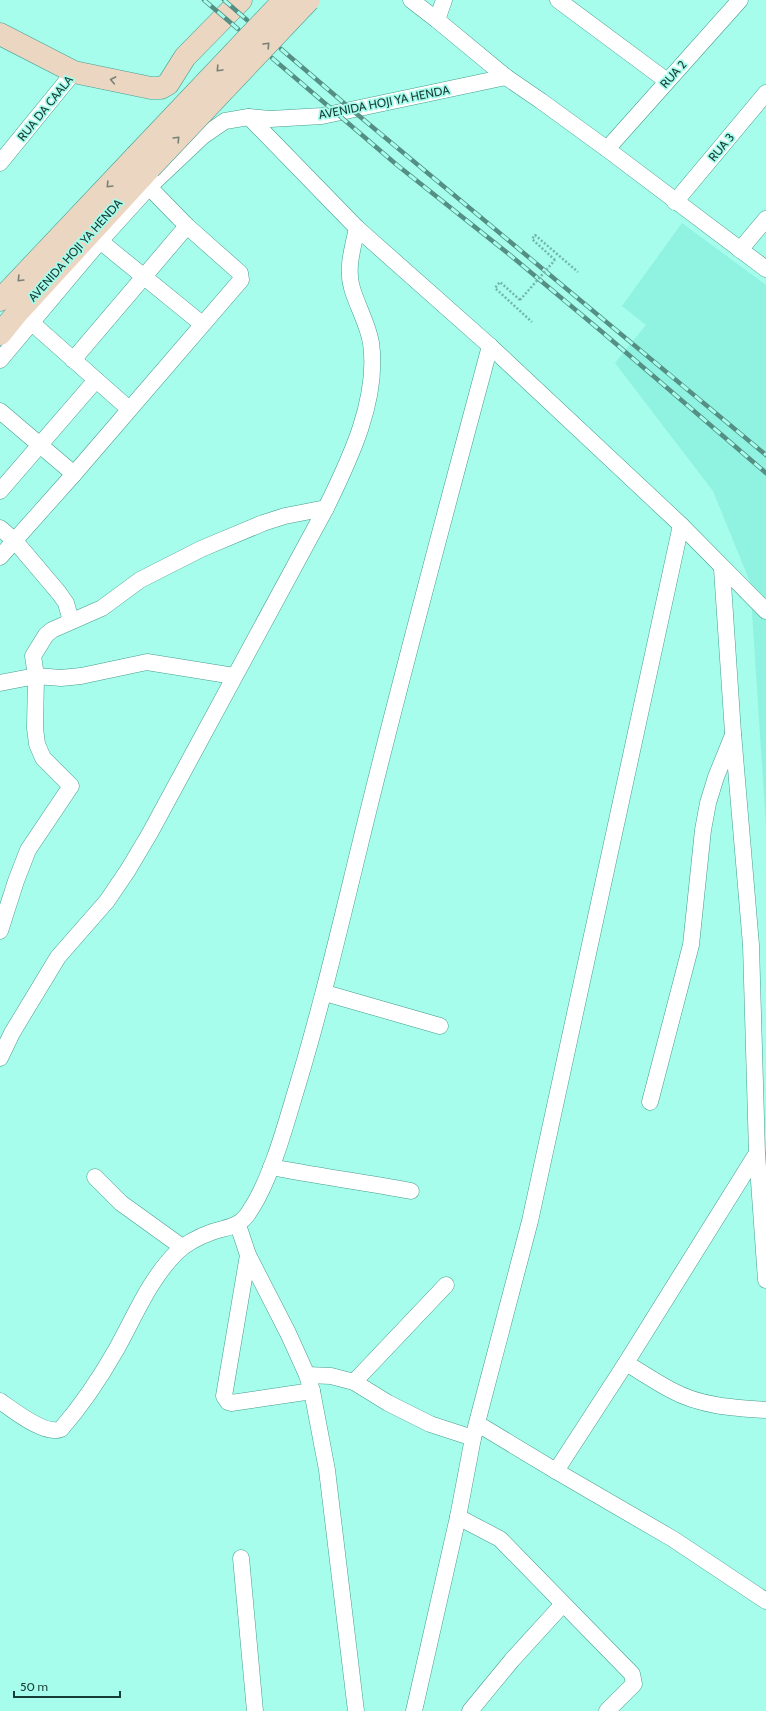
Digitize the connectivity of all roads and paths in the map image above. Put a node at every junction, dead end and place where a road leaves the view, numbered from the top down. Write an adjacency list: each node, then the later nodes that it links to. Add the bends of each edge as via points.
1 (241, 0): 10 (main road, one-way to 10, via 185,57 168,84 161,88)
2 (284, 0): 17 (main road, one-way to 17, bridge)
3 (309, 0): 17 (main road, one-way to 3, bridge)
4 (411, 0): 8 (street)
5 (444, 0): 8 (street)
6 (558, 0): 12 (street)
7 (740, 0): 12 (street, RUA 2)
8 (437, 20): 11 (street)
9 (2, 38): 10 (main road)
10 (74, 72): 16 (street, RUA DA CAALA)
11 (506, 77): 14 (street, AVENIDA HOJI YA HENDA, via 322,116 270,119); 15 (street)
12 (667, 81): 15 (street, RUA 2)
13 (766, 93): 18 (street, RUA 3)
14 (249, 117): 17 (street, AVENIDA HOJI YA HENDA, via 225,121); 21 (street)
15 (608, 149): 18 (street)
16 (0, 163)
17 (145, 170): 20 (street); 22 (street, AVENIDA HOJI YA HENDA); 27 (main road, one-way to 27); 31 (main road, AVENIDA HOJI YA HENDA)
18 (675, 202): 23 (street)
19 (766, 219): 23 (street)
20 (187, 226): 26 (street); 30 (street, via 241,276 239,283)
21 (357, 228): 32 (street); 41 (street, via 350,271 351,287 370,341 372,382 352,456)
22 (100, 241): 26 (street); 29 (street, AVENIDA HOJI YA HENDA)
23 (740, 250): 24 (street)
24 (766, 269)
25 (578, 272): 28 (path, bridge, via 535,235 532,239 555,260 520,300 500,282 495,288)
26 (144, 277): 30 (street); 34 (street)
27 (0, 300)
28 (532, 322)
29 (32, 323): 33 (street, AVENIDA HOJI YA HENDA); 34 (street)
30 (202, 324): 36 (street)
31 (0, 334)
32 (490, 346): 42 (street); 54 (street, via 394,703)
33 (0, 360)
34 (73, 360): 35 (street)
35 (96, 380): 36 (street); 38 (street)
36 (129, 409): 39 (street)
37 (0, 411): 38 (street)
38 (40, 446): 39 (street); 40 (street)
39 (74, 474): 44 (street)
40 (0, 491)
41 (326, 508): 48 (street, via 263,523 201,549 140,580 102,608); 50 (street)
42 (681, 525): 46 (street); 74 (street, via 530,1221)
43 (0, 528): 44 (street)
44 (15, 541): 45 (street); 48 (street, via 63,598)
45 (0, 557)
46 (722, 569): 47 (street); 52 (street)
47 (766, 611)
48 (71, 621): 49 (street, via 52,630 42,640 33,656)
49 (36, 676): 50 (street, via 81,676 147,662); 51 (street); 53 (street, via 37,744 43,758 71,786 28,850)
50 (234, 676): 56 (street, via 128,870 96,915 58,957)
51 (0, 683)
52 (733, 733): 58 (street, via 708,803 702,830 691,945); 59 (street, via 751,945)
53 (0, 931)
54 (325, 993): 55 (street); 60 (street, via 287,1123)
55 (440, 1026)
56 (6, 1029): 57 (street)
57 (0, 1058)
58 (650, 1102)
59 (757, 1153): 66 (street); 68 (street)
60 (271, 1167): 62 (street); 63 (street, via 251,1210)
61 (95, 1177): 64 (street, via 121,1203)
62 (411, 1191)
63 (238, 1225): 64 (street, via 213,1231); 65 (street)
64 (182, 1247): 72 (street, via 154,1282 100,1378 61,1429 55,1431 39,1426)
65 (248, 1255): 69 (street); 71 (street, via 224,1396 231,1403)
66 (766, 1280)
67 (446, 1286): 70 (street)
68 (626, 1363): 73 (street, via 672,1391 688,1397 718,1406); 75 (street)
69 (307, 1374): 70 (street, via 336,1376); 71 (street)
70 (354, 1382): 74 (street, via 430,1424)
71 (312, 1391): 81 (street, via 327,1470)
72 (0, 1401)
73 (766, 1410)
74 (476, 1431): 75 (street); 76 (street)
75 (556, 1471): 78 (street, via 673,1538)
76 (458, 1517): 79 (street, via 500,1539); 82 (street)
77 (241, 1558): 80 (street)
78 (766, 1601)
79 (563, 1604): 83 (street); 84 (street, via 634,1677 634,1684)
80 (255, 1711)
81 (356, 1711)
82 (414, 1711)
83 (470, 1711)
84 (607, 1711)

